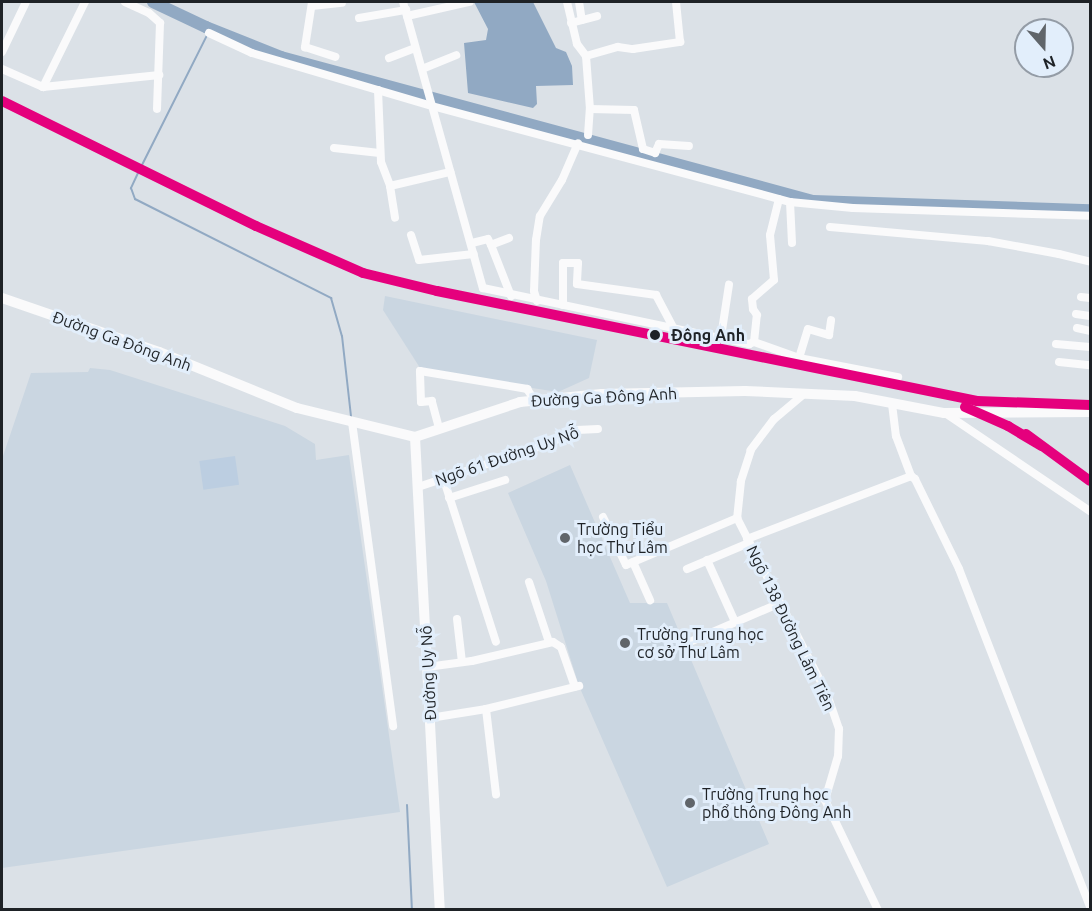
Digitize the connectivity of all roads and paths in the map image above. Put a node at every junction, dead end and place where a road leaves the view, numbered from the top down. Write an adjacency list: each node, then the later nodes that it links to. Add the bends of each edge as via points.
1 (26, 2): 17 (street)
2 (85, 2): 25 (street)
3 (125, 2): 24 (street, via 159,22)
4 (469, 2): 10 (street)
5 (567, 2): 14 (street)
6 (579, 2): 13 (street)
7 (676, 2): 19 (street, via 680,42 633,49 618,47)
8 (342, 3): 9 (street)
9 (312, 4): 20 (street, via 305,47)
10 (406, 9): 12 (street); 16 (street)
11 (597, 16): 13 (street)
12 (359, 18)
13 (582, 20): 14 (street)
14 (571, 22): 19 (street)
15 (209, 33): 26 (street, via 252,53)
16 (415, 48): 21 (street); 23 (street)
17 (2, 52)
18 (456, 55): 23 (street)
19 (585, 56): 28 (street)
20 (335, 57)
21 (389, 58)
22 (2, 69): 25 (street)
23 (422, 69): 27 (street)
24 (159, 75): 25 (street); 29 (street)
25 (43, 87)
26 (378, 90): 27 (street); 34 (street)
27 (431, 105): 31 (street); 35 (street)
28 (590, 109): 30 (street); 32 (street, via 634,110 643,149 655,153 659,144)
29 (157, 110)
30 (588, 135)
31 (578, 143): 37 (street); 52 (street, via 540,216 535,250)
32 (688, 146)
33 (334, 148): 34 (street)
34 (380, 153): 36 (street)
35 (450, 172): 36 (street); 44 (street)
36 (390, 186): 40 (street)
37 (779, 199): 38 (street); 61 (street, via 770,235 774,280 752,299 757,315)
38 (790, 202): 39 (street, via 853,208); 45 (street)
39 (1090, 216)
40 (395, 218)
41 (830, 227): 48 (street, via 988,242)
42 (411, 235): 47 (street, via 419,260)
43 (509, 238): 46 (street)
44 (472, 243): 46 (street, via 488,239); 47 (street)
45 (792, 243)
46 (491, 245): 50 (street)
47 (474, 254): 50 (street, via 483,288)
48 (1090, 262)
49 (729, 285): 60 (street)
50 (511, 296): 52 (street)
51 (2, 297): 73 (street, Đường Ga Đông Anh, via 159,352 297,408)
52 (537, 301): 53 (street)
53 (563, 305): 57 (street); 57 (street, via 563,263 578,264 577,284 656,295)
54 (1076, 314): 55 (street)
55 (1090, 316)
56 (831, 320): 64 (street, via 828,335 808,329)
57 (673, 327): 60 (street)
58 (1077, 328): 59 (street)
59 (1090, 331)
60 (721, 337): 61 (street)
61 (753, 342): 64 (street)
62 (1056, 344): 63 (street)
63 (1090, 347)
64 (799, 358): 67 (street)
65 (1059, 362): 66 (street)
66 (1090, 365)
67 (898, 377)
68 (804, 394): 69 (street, Đường Ga Đông Anh, via 730,391); 70 (street, Đường Ga Đông Anh, via 855,396); 84 (street, via 774,419 751,450 741,481)
69 (535, 400): 74 (street, Đường Ga Đông Anh); 74 (street, via 527,389 420,371 421,402 432,401)
70 (892, 404): 72 (street, Đường Ga Đông Anh); 77 (street, via 896,436)
71 (1090, 412): 72 (street, Đường Ga Đông Anh)
72 (944, 413): 82 (street)
73 (352, 422): 76 (street, Đường Ga Đông Anh); 101 (street)
74 (440, 428): 76 (street, Đường Ga Đông Anh)
75 (598, 429): 78 (street, Ngõ 61 Đường Uy Nỗ, via 577,430 547,444)
76 (415, 437): 80 (street, Đường Uy Nỗ)
77 (911, 476): 85 (street); 103 (street, via 918,483 959,569)
78 (443, 477): 80 (street, Ngõ 61 Đường Uy Nỗ); 81 (street)
79 (505, 480): 81 (street)
80 (418, 487): 98 (street, Đường Uy Nỗ)
81 (449, 498): 94 (street)
82 (1090, 511)
83 (603, 517): 87 (street, via 626,566)
84 (737, 518): 85 (street, Ngõ 138 Đường Lâm Tiên); 87 (street)
85 (748, 541): 86 (street); 91 (street, Ngõ 138 Đường Lâm Tiên)
86 (707, 560): 88 (street); 93 (street)
87 (633, 562): 90 (street)
88 (687, 568)
89 (529, 582): 95 (street)
90 (650, 600)
91 (780, 603): 93 (street); 105 (street, Ngõ 138 Đường Lâm Tiên, via 827,694 839,729 838,756 825,800)
92 (457, 619): 97 (street)
93 (735, 622): 96 (street)
94 (496, 642)
95 (549, 642): 97 (street); 99 (street, via 561,647 577,687)
96 (685, 644)
97 (462, 662): 98 (street)
98 (427, 667): 100 (street, Đường Uy Nỗ)
99 (486, 709): 100 (street); 102 (street)
100 (430, 718): 104 (street, Đường Uy Nỗ)
101 (393, 726)
102 (496, 794)
103 (1090, 906)
104 (440, 909)
105 (878, 909)

